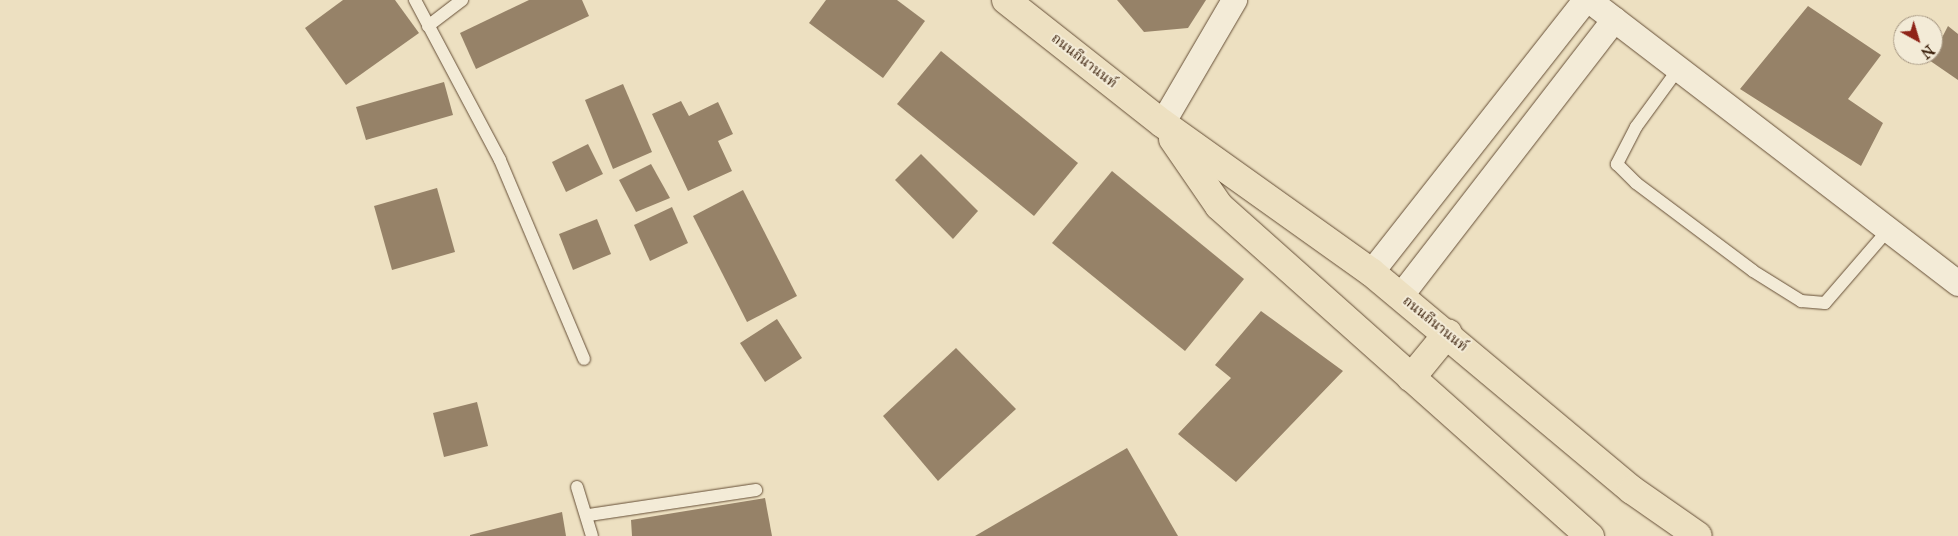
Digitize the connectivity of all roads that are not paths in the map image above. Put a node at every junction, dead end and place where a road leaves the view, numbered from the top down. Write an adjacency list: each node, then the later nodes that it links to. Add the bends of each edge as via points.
1 (415, 0): 8 (lane)
2 (462, 0): 8 (lane)
3 (1006, 0): 10 (main road, ถนนถีนานนท์)
4 (1234, 0): 10 (street)
5 (1585, 0): 12 (street)
6 (1590, 0): 7 (street)
7 (1614, 20): 9 (street); 14 (street)
8 (428, 26): 16 (lane, via 500,160)
9 (1679, 68): 11 (street); 11 (lane, via 1636,127 1618,164 1636,183 1753,271 1801,301 1825,303)
10 (1162, 123): 12 (main road, ถนนถีนานนท์); 17 (main road, ถนนถีนานนท์, via 1219,206)
11 (1888, 230): 13 (street)
12 (1371, 272): 14 (main road, ถนนถีนานนท์)
13 (1958, 283)
14 (1400, 296): 15 (main road, ถนนถีนานนท์)
15 (1448, 334): 17 (main road); 23 (main road, ถนนถีนานนท์, via 1632,490)
16 (584, 359)
17 (1411, 378): 22 (main road, ถนนถีนานนท์)
18 (577, 487): 20 (lane)
19 (756, 490): 20 (lane)
20 (589, 515): 21 (lane)
21 (592, 536)
22 (1590, 536)
23 (1698, 536)

